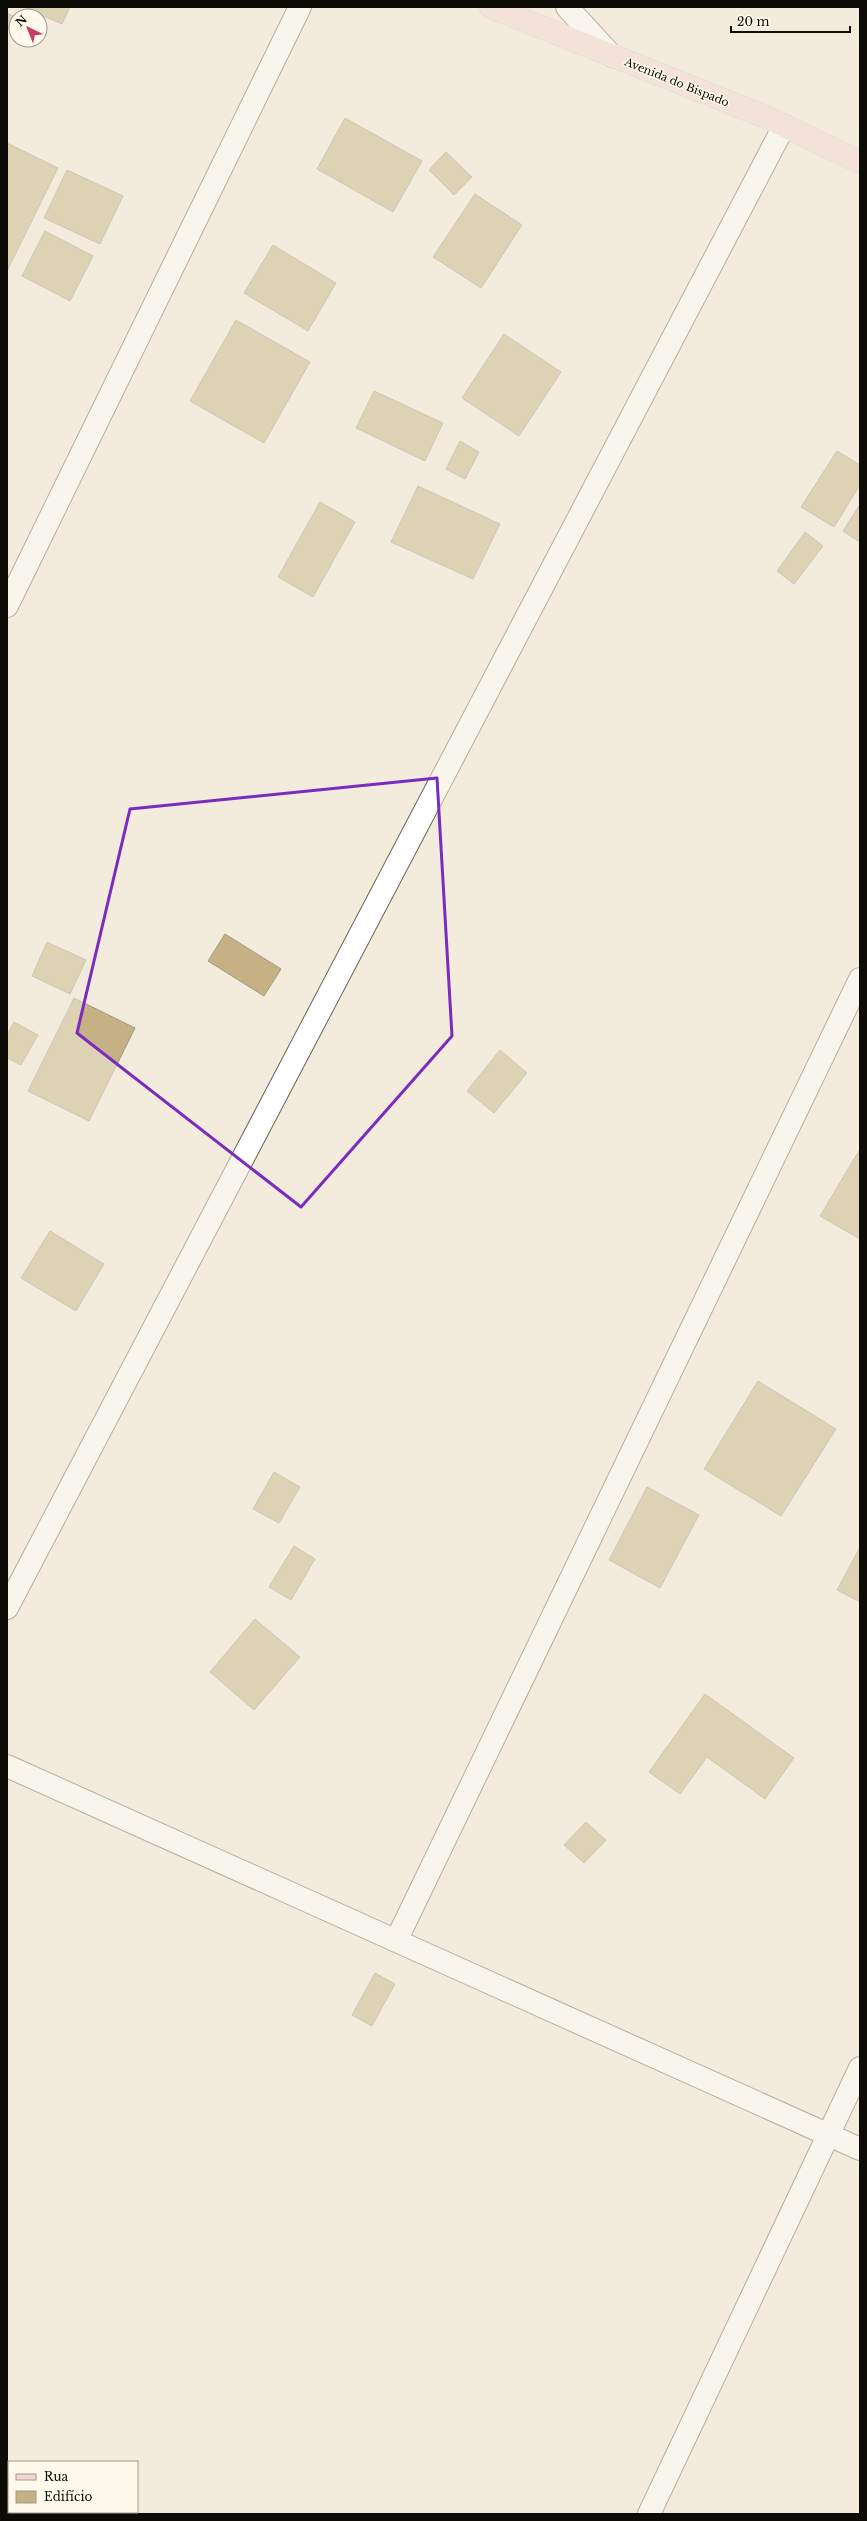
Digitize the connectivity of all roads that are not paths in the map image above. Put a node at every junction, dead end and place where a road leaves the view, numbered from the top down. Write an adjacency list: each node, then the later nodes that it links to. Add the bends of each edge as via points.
1 (300, 7): 7 (street)
2 (491, 7): 4 (main road, Avenida do Bispado)
3 (567, 7): 4 (street)
4 (612, 56): 5 (main road, Avenida do Bispado)
5 (784, 126): 6 (main road, Avenida do Bispado); 9 (street)
6 (860, 162)
7 (7, 606)
8 (860, 979): 11 (street)
9 (7, 1608)
10 (7, 1766): 11 (street)
11 (396, 1941): 13 (street)
12 (860, 2068): 13 (street)
13 (828, 2135): 14 (street); 15 (street)
14 (860, 2149)
15 (648, 2514)

